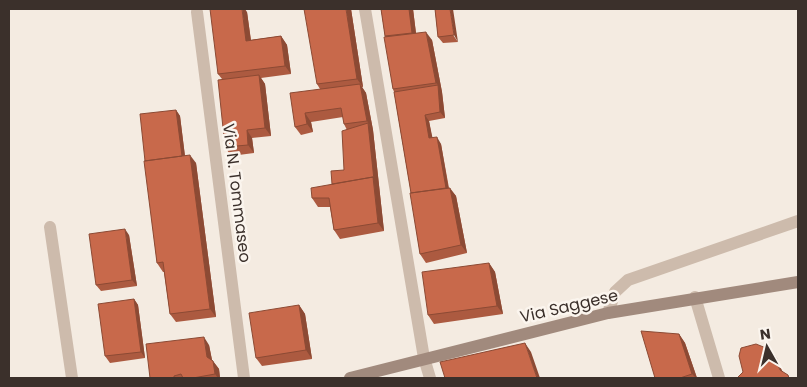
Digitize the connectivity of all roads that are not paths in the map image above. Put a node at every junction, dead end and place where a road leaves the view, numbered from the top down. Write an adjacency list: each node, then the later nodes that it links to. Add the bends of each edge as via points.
1 (366, 9): 8 (street)
2 (197, 12): 10 (street, Via N. Tommaseo)
3 (798, 221): 7 (street, via 628,280 615,292)
4 (50, 227): 9 (street)
5 (798, 282): 6 (main road, Via Saggese)
6 (695, 297): 7 (main road, Via Saggese); 13 (street)
7 (608, 313): 8 (main road, Via Saggese)
8 (424, 358): 11 (main road, Via Saggese); 12 (street)
9 (72, 378)
10 (244, 378)
11 (350, 378)
12 (430, 378)
13 (719, 378)

